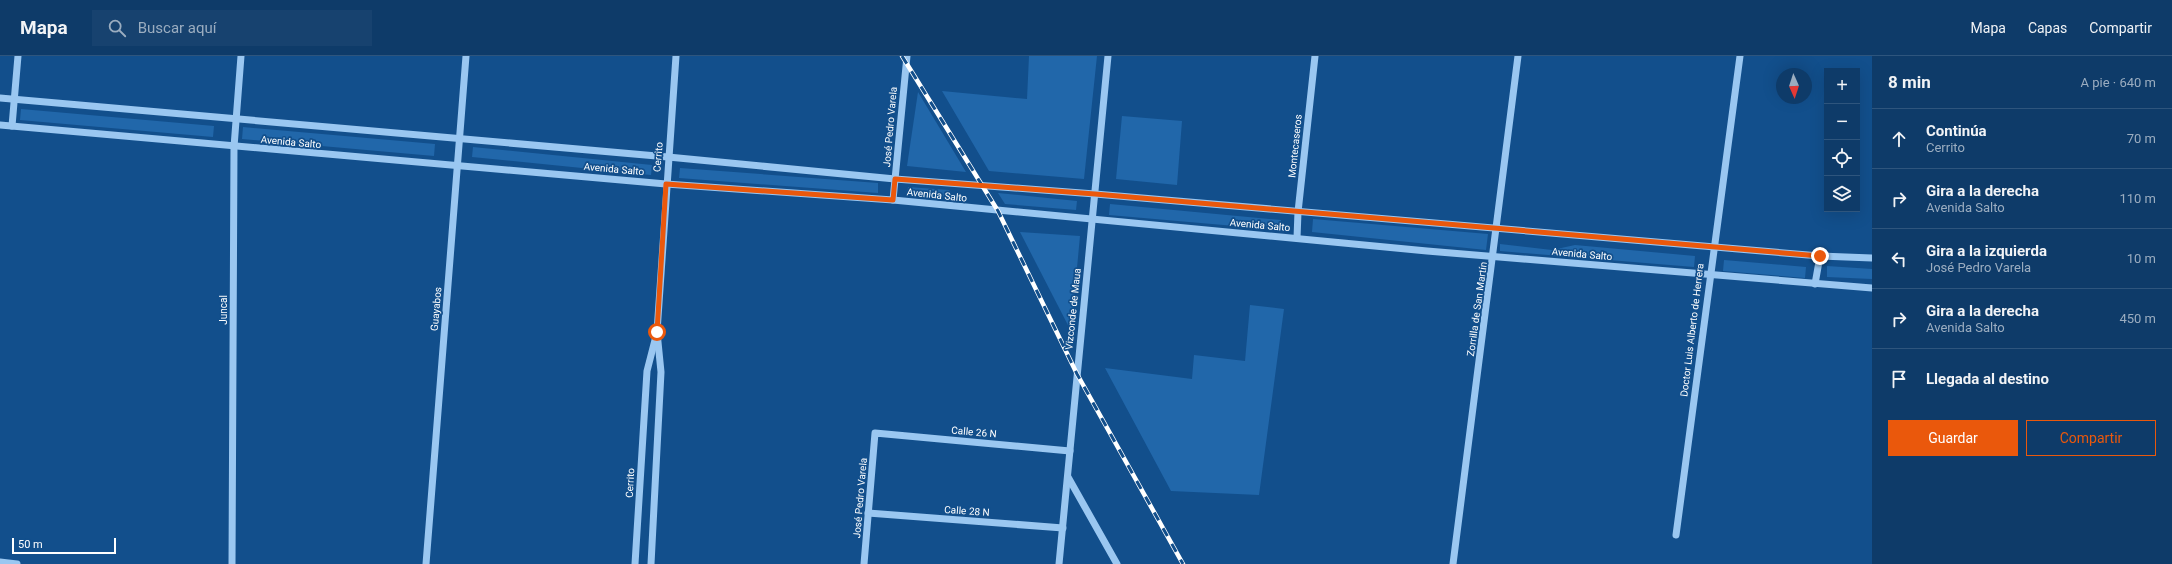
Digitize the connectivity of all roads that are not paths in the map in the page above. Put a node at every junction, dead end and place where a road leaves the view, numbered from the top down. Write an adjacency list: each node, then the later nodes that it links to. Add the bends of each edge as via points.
1 (18, 56): 11 (street)
2 (241, 56): 12 (street, Juncal)
3 (466, 56): 15 (street, Guayabos)
4 (676, 56): 17 (street, Cerrito)
5 (906, 56): 19 (street, José Pedro Varela)
6 (1108, 56): 21 (street, Vizconde de Maua)
7 (1315, 56): 23 (street, Montecaseros)
8 (1518, 56): 25 (street, Zorrilla de San Martín)
9 (1740, 56): 27 (street, Doctor Luis Alberto de Herrera)
10 (0, 98): 11 (street, Avenida Salto)
11 (14, 100): 12 (street, Avenida Salto); 14 (street)
12 (236, 119): 15 (street, Avenida Salto); 16 (street, Juncal)
13 (0, 125): 14 (street, Avenida Salto)
14 (12, 126): 16 (street, Avenida Salto)
15 (460, 138): 17 (street, Avenida Salto); 18 (street, Guayabos)
16 (234, 147): 18 (street, Avenida Salto); 43 (street, Juncal)
17 (668, 157): 19 (street, Avenida Salto); 20 (street, Cerrito)
18 (457, 166): 20 (street, Avenida Salto); 44 (street, Guayabos)
19 (895, 179): 21 (street, Avenida Salto); 22 (street, José Pedro Varela)
20 (666, 184): 22 (street, Avenida Salto); 34 (street, Cerrito)
21 (1095, 194): 23 (street, Avenida Salto); 24 (street, Vizconde de Maua)
22 (893, 200): 24 (street, Avenida Salto)
23 (1298, 212): 25 (street, Avenida Salto); 26 (street, Montecaseros)
24 (1093, 219): 26 (street, Avenida Salto); 36 (street, Vizconde de Maua)
25 (1497, 228): 27 (street, Avenida Salto); 28 (street, Zorrilla de San Martín)
26 (1296, 238): 28 (street, Avenida Salto)
27 (1713, 246): 29 (street, Avenida Salto); 31 (street, Doctor Luis Alberto de Herrera)
28 (1494, 256): 31 (street, Avenida Salto); 50 (street, Zorrilla de San Martín)
29 (1820, 256): 30 (street, Avenida Salto); 32 (street)
30 (1872, 258)
31 (1710, 275): 32 (street, Avenida Salto); 40 (street, Doctor Luis Alberto de Herrera)
32 (1815, 284): 33 (street, Avenida Salto)
33 (1872, 288)
34 (657, 332): 45 (street, Cerrito, via 647,371); 46 (street, Cerrito, via 661,372)
35 (875, 433): 36 (street, Calle 26 N); 38 (street, José Pedro Varela)
36 (1070, 451): 37 (street, Vizconde de Maua)
37 (1068, 476): 39 (street, Vizconde de Maua); 49 (street)
38 (868, 514): 39 (street, Calle 28 N); 47 (street, José Pedro Varela)
39 (1063, 528): 48 (street, Vizconde de Maua)
40 (1676, 535)
41 (0, 562): 42 (street)
42 (17, 564)
43 (232, 564)
44 (426, 564)
45 (635, 564)
46 (651, 564)
47 (864, 564)
48 (1059, 564)
49 (1117, 564)
50 (1453, 564)

